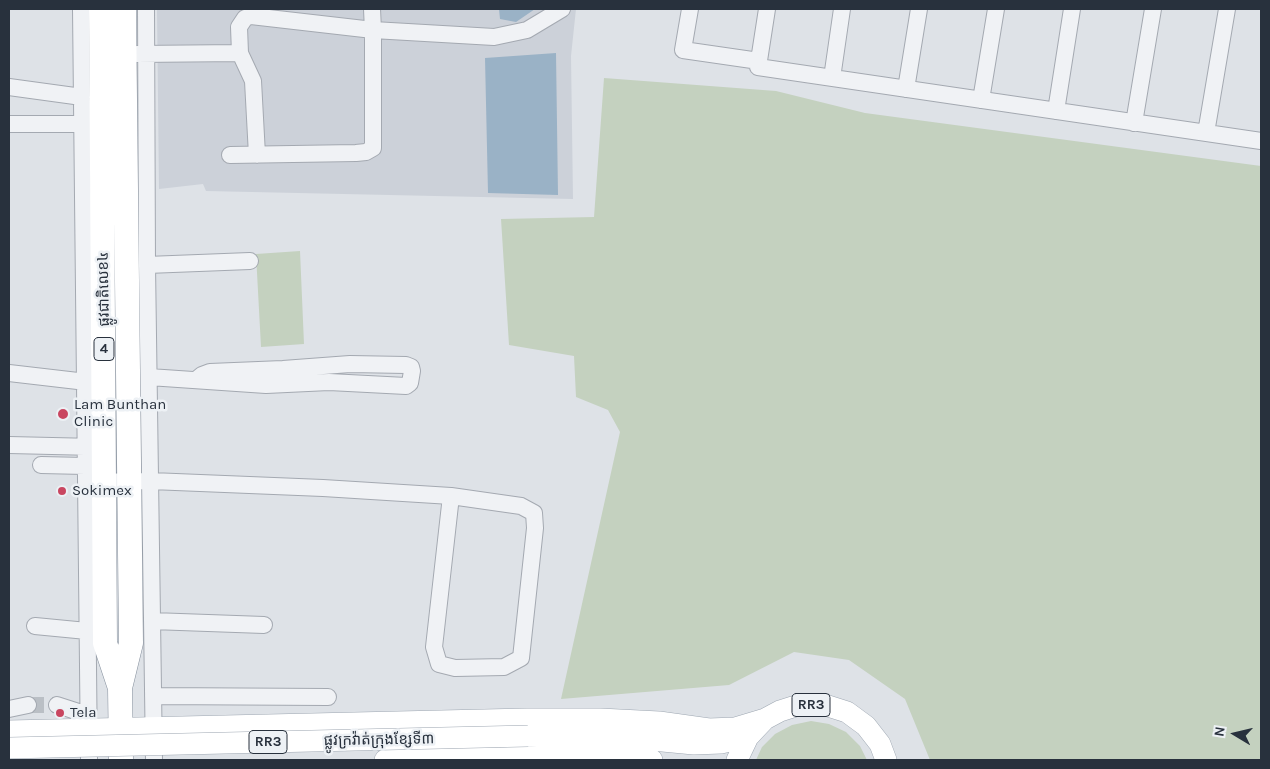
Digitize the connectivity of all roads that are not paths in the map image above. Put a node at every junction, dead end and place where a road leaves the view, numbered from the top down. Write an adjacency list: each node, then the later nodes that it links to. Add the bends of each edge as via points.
1 (81, 9): 24 (street)
2 (101, 9): 40 (highway, ផ្លូវជាតិលេខ៤ / 4)
3 (124, 9): 19 (highway, ផ្លូវជាតិលេខ៤ / 4)
4 (146, 9): 19 (street)
5 (239, 9): 16 (street)
6 (372, 9): 17 (street)
7 (562, 9): 17 (street, via 527,30 494,37)
8 (690, 9): 20 (street, via 683,50)
9 (767, 9): 20 (street)
10 (842, 9): 21 (street)
11 (919, 9): 23 (street)
12 (996, 9): 25 (street)
13 (1072, 9): 26 (street)
14 (1153, 9): 27 (street)
15 (1227, 9): 30 (street)
16 (239, 27): 17 (street, via 245,18 251,16); 18 (street)
17 (373, 30): 33 (street, via 373,148 366,152)
18 (240, 53): 19 (street); 33 (street, via 253,81)
19 (136, 54): 34 (highway, ផ្លូវជាតិលេខ៤ / 4)
20 (759, 61): 21 (street, via 758,67)
21 (832, 78): 23 (street)
22 (9, 87): 24 (street)
23 (906, 89): 25 (street)
24 (82, 97): 29 (street)
25 (982, 100): 26 (street)
26 (1056, 111): 27 (street)
27 (1134, 123): 30 (street)
28 (9, 124): 29 (street)
29 (82, 124): 40 (street)
30 (1206, 133): 31 (street)
31 (1261, 141)
32 (230, 155): 33 (street)
33 (256, 155)
34 (137, 201): 36 (street); 45 (highway, ផ្លូវជាតិលេខ៤ / 4)
35 (250, 261): 36 (street)
36 (147, 265): 38 (street)
37 (9, 373): 40 (street)
38 (149, 377): 39 (street); 45 (street)
39 (196, 380): 39 (street, via 266,385 329,382 406,386 410,383 412,371 406,365 350,364 210,372)
40 (94, 383): 42 (highway, ផ្លូវជាតិលេខ៤ / 4)
41 (9, 445): 42 (street)
42 (95, 447): 44 (highway, ផ្លូវជាតិលេខ៤ / 4)
43 (41, 466): 44 (street)
44 (92, 476): 45 (street); 50 (street); 51 (highway, ផ្លូវជាតិលេខ៤ / 4, via 105,643)
45 (140, 481): 46 (street); 47 (street); 51 (highway, ផ្លូវជាតិលេខ៤ / 4, via 131,643)
46 (451, 496): 46 (street, via 521,506 534,513 522,658 504,667 456,668 439,664 434,647)
47 (152, 621): 48 (street); 52 (street)
48 (264, 625)
49 (35, 626): 50 (street)
50 (87, 631): 59 (street)
51 (120, 688): 61 (highway, ផ្លូវជាតិលេខ៤ / 4)
52 (153, 696): 53 (street); 62 (street)
53 (275, 697): 54 (street); 60 (street)
54 (328, 697)
55 (28, 705): 57 (street)
56 (57, 705): 59 (street)
57 (9, 709)
58 (765, 719): 60 (main road, via 735,728 709,729 600,719); 64 (main road, RR3); 73 (main road, RR3, via 780,710 802,704 825,705 847,712 866,726 880,744)
59 (88, 722): 61 (main road); 63 (main road); 67 (street)
60 (275, 725): 62 (main road)
61 (120, 728): 62 (main road); 68 (highway, ផ្លូវជាតិលេខ៤ / 4)
62 (152, 728): 69 (street)
63 (9, 731)
64 (748, 737): 65 (main road, ផ្លូវក្រវ៉ាត់ក្រុងខ្សែទី៣ / RR3, via 721,743 642,739); 72 (main road, RR3)
65 (527, 747): 66 (main road, ផ្លូវក្រវ៉ាត់ក្រុងខ្សែទី៣ / RR3, bridge); 70 (main road, ផ្លូវក្រវ៉ាត់ក្រុងខ្សែទី៣ / RR3); 71 (main road, ផ្លូវក្រវ៉ាត់ក្រុងខ្សែទី៣ / RR3, via 584,756)
66 (9, 748)
67 (89, 760)
68 (120, 760)
69 (154, 760)
70 (385, 760)
71 (652, 760)
72 (737, 760)
73 (886, 760)

